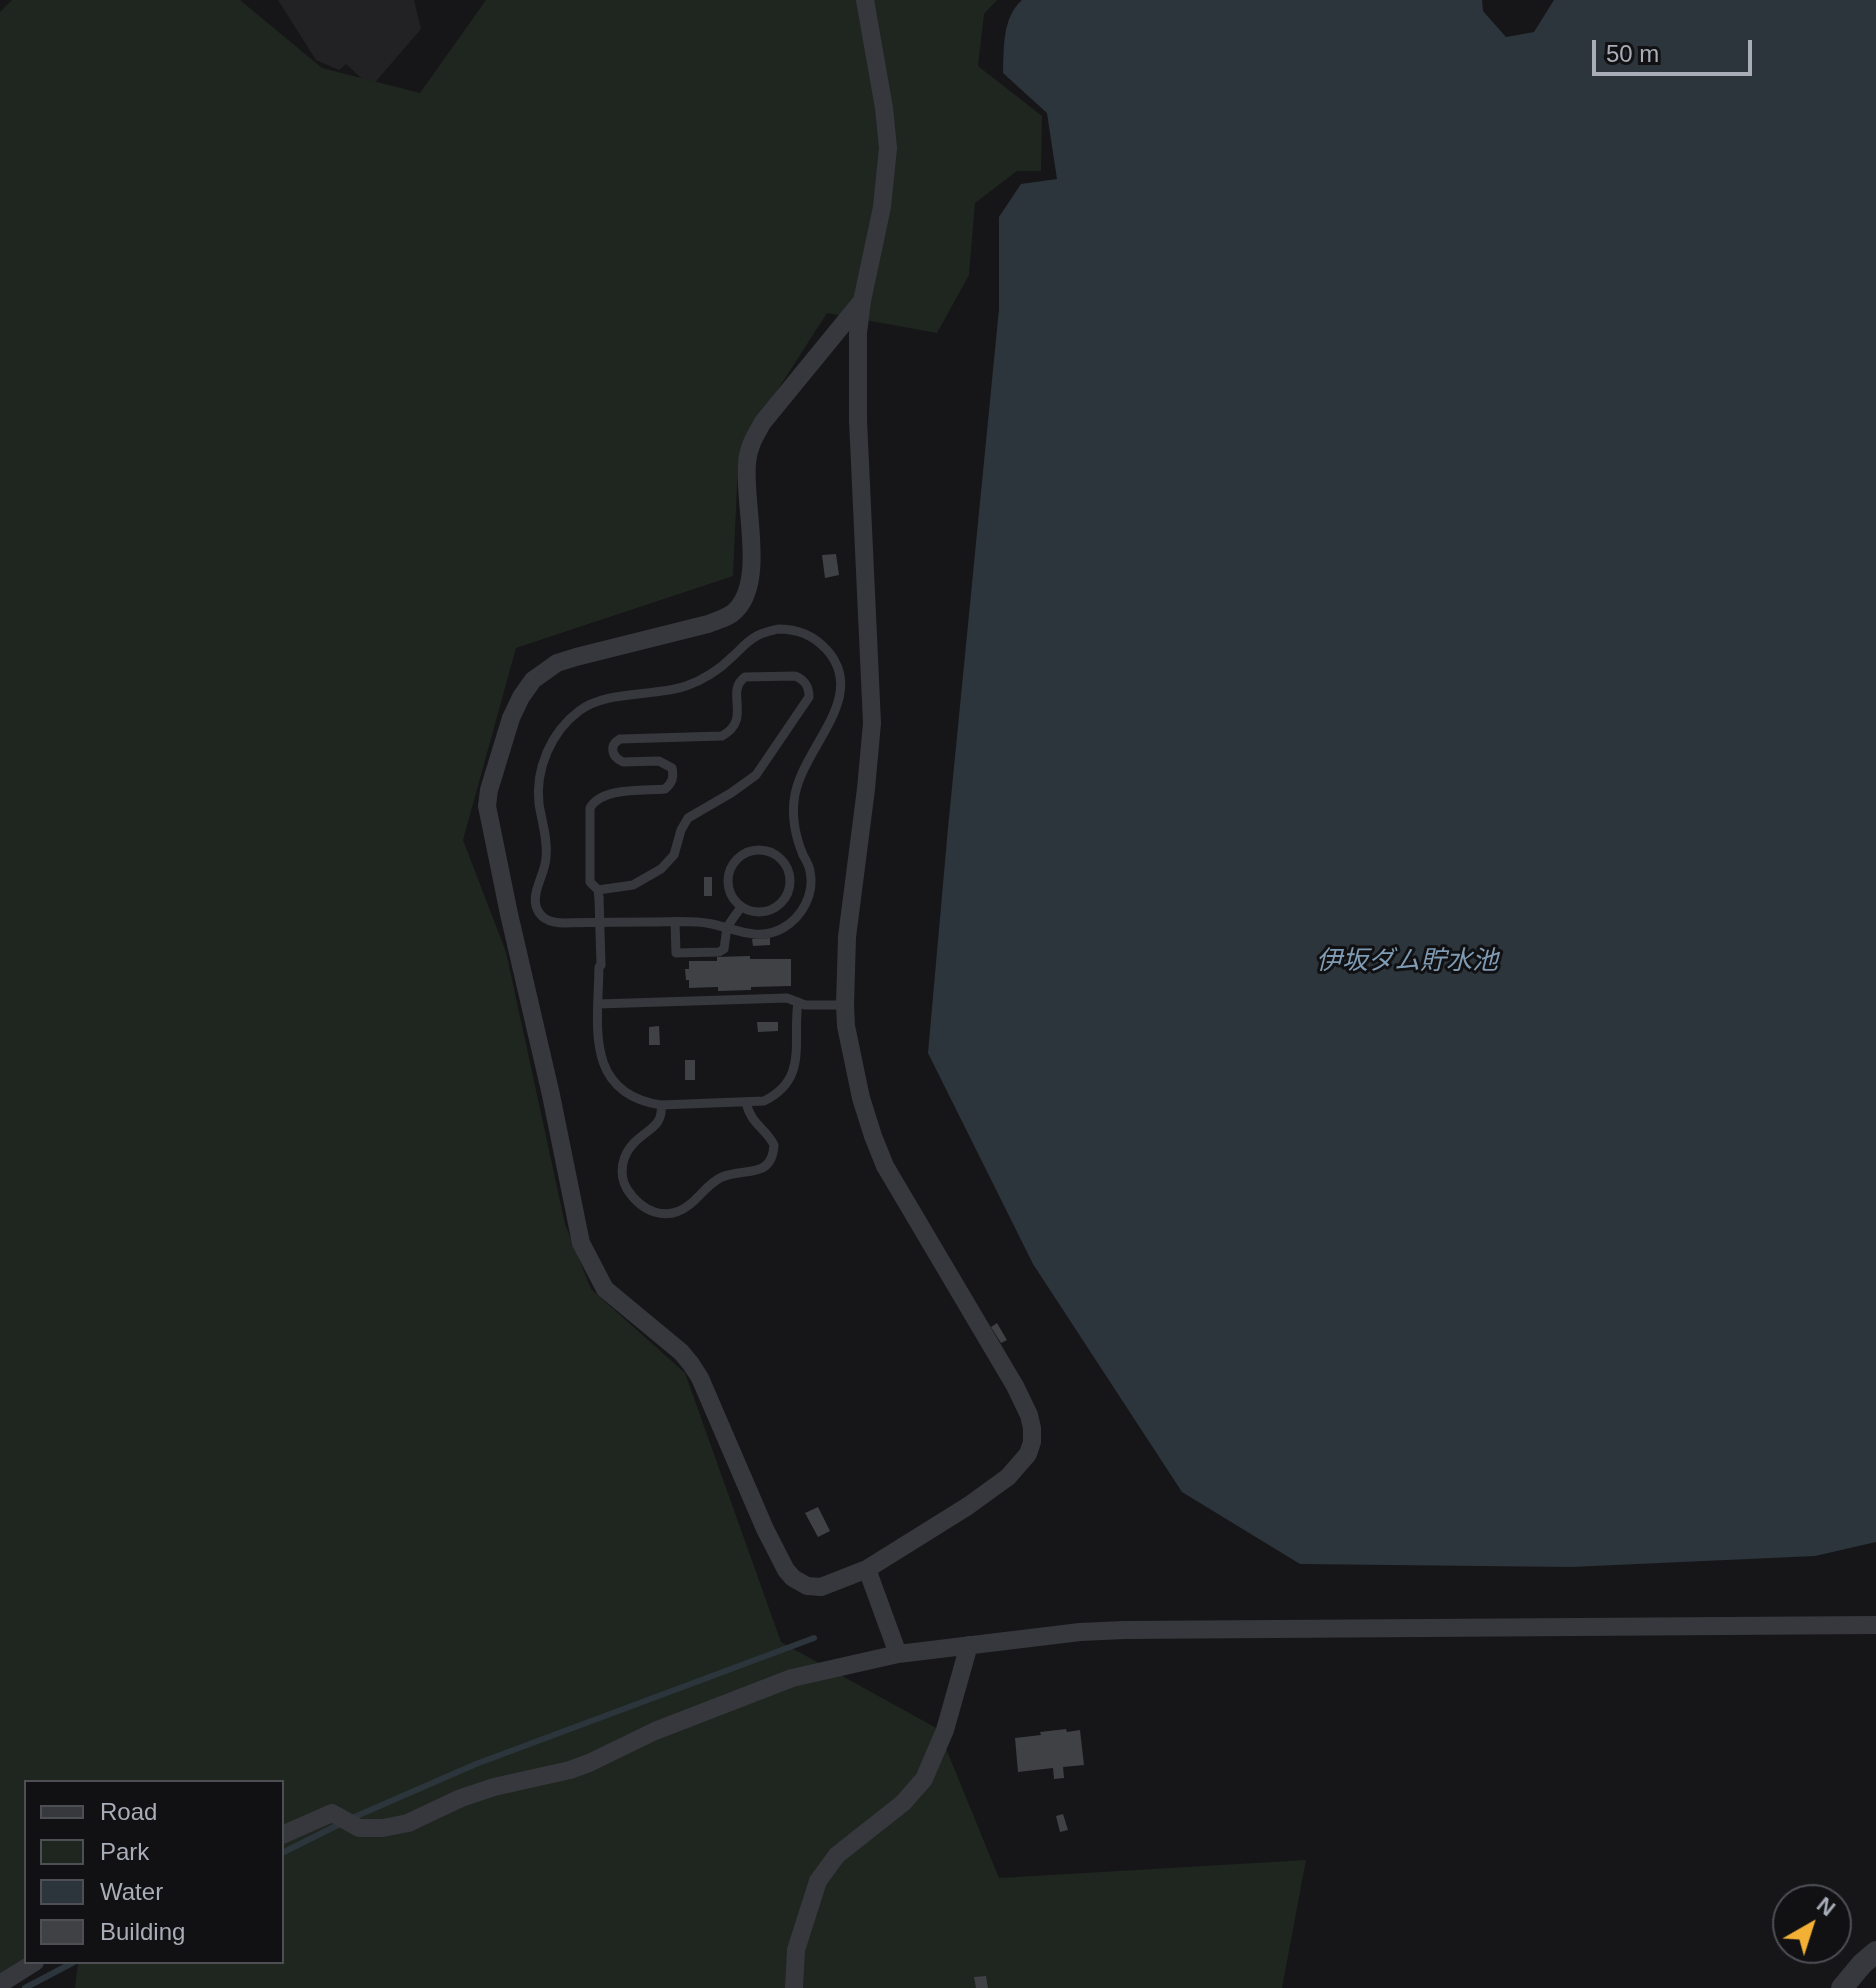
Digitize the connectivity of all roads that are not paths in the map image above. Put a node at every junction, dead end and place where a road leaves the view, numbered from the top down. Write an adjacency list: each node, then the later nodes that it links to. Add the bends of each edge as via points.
1 (865, 0): 2 (street, via 888,148)
2 (862, 301): 9 (street, via 857,357 872,723 847,937); 12 (street, via 751,442 751,577 745,599 730,615 708,624 557,663 533,680 511,718 487,806 581,1243 605,1289 681,1352 700,1378 765,1529 793,1578 821,1587)
3 (598, 894): 3 (lane, via 590,882 593,802 610,793 665,789 674,776 672,768 659,761 619,760 612,751 616,742 722,736 737,721 741,679 801,678 809,697 756,775 688,818 674,855 652,875); 8 (lane, bridge)
4 (741, 907): 4 (lane, via 772,910 787,896 787,868 772,852 751,850 733,862 727,883); 6 (lane)
5 (675, 922): 6 (lane); 6 (lane, via 676,953 719,952); 6 (lane, via 557,923 541,915 535,897 546,844 539,792 548,751 570,720 589,705 687,686 718,669 753,637 794,629 826,648 841,683 838,707 807,760 793,806 811,875 809,893 801,912 777,931 757,935)
6 (727, 927)
7 (798, 1002): 8 (lane, via 787,998); 9 (lane); 10 (lane, via 791,1076 772,1097)
8 (598, 1004): 11 (lane, via 604,1068 633,1097)
9 (845, 1005): 12 (street, via 861,1098 885,1166 1002,1362 1032,1428 1028,1454 1008,1477)
10 (746, 1102): 11 (lane); 11 (lane, via 752,1119 774,1145 769,1162 758,1170 720,1178 683,1209 663,1214 639,1205 621,1168 632,1144 660,1120)
11 (661, 1105)
12 (867, 1569): 15 (street)
13 (1876, 1625): 14 (street, via 1124,1630)
14 (969, 1645): 15 (street); 20 (street, via 945,1730 924,1779 903,1803 837,1855 815,1886 796,1950)
15 (898, 1654): 16 (street, via 792,1678 655,1731 589,1763 461,1798 408,1823 359,1828 332,1813)
16 (284, 1834)
17 (1876, 1952): 21 (street)
18 (32, 1964): 19 (street)
19 (0, 1984)
20 (794, 1988)
21 (1842, 1988)

